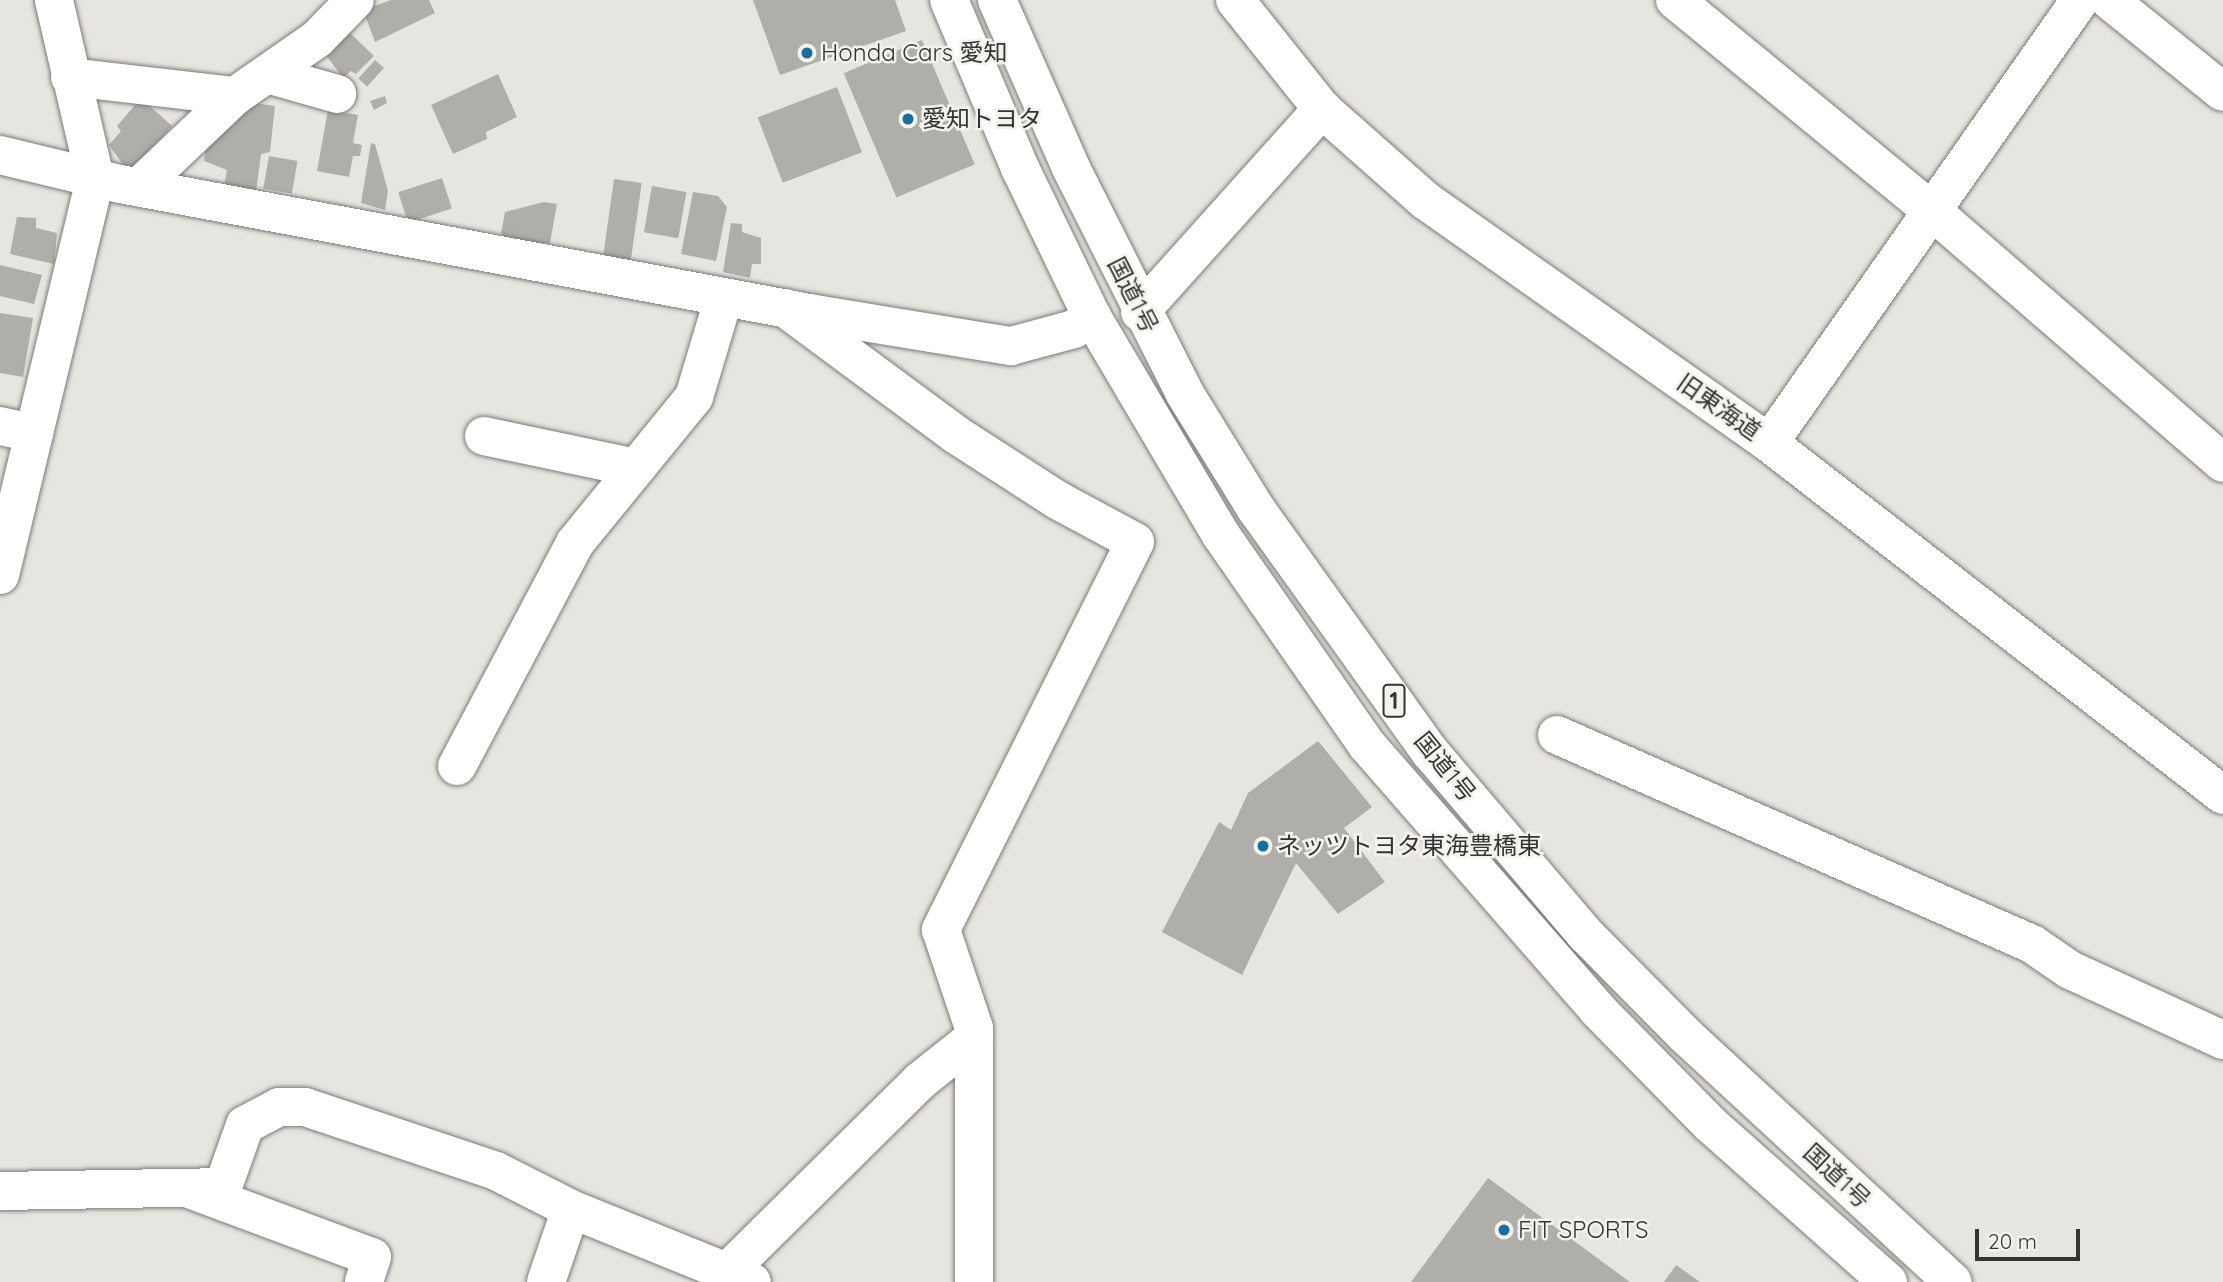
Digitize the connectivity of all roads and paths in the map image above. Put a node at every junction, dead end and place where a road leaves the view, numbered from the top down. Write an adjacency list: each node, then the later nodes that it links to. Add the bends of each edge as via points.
1 (54, 0): 10 (main road)
2 (355, 0): 9 (main road, via 317,39)
3 (948, 0): 22 (main road, 国道1号 / 1, via 1020,168)
4 (997, 0): 21 (main road, 国道1号 / 1)
5 (1235, 0): 14 (main road, 旧東海道)
6 (1675, 0): 18 (main road)
7 (2080, 0): 18 (main road)
8 (2109, 0): 11 (main road)
9 (267, 74): 12 (main road); 13 (main road)
10 (70, 77): 13 (main road); 16 (main road)
11 (2223, 92)
12 (337, 94)
13 (235, 96): 17 (main road)
14 (1322, 108): 21 (main road); 25 (main road, 旧東海道, via 1426,201)
15 (0, 155): 16 (main road)
16 (95, 178): 17 (main road); 23 (main road)
17 (139, 187): 19 (main road)
18 (1931, 210): 25 (main road); 26 (main road)
19 (724, 297): 20 (main road); 27 (main road, via 694,397)
20 (785, 308): 22 (main road, via 1011,346 1074,329); 32 (main road, via 955,435 1059,501 1135,542 941,930)
21 (1140, 312): 42 (main road, 国道1号 / 1, via 1256,509 1431,753 1586,935 1667,1017)
22 (1093, 317): 41 (main road, 国道1号 / 1, via 1222,535 1367,745 1488,889 1607,1019 1710,1124)
23 (17, 430): 28 (main road)
24 (484, 436): 27 (main road)
25 (1769, 443): 31 (main road, 旧東海道)
26 (2223, 463)
27 (636, 468): 30 (main road, via 575,543)
28 (0, 575)
29 (1557, 735): 33 (main road, via 2032,944 2070,970)
30 (457, 766)
31 (2223, 795)
32 (974, 1038): 37 (main road, via 920,1081); 40 (main road)
33 (2223, 1040)
34 (184, 1187): 35 (main road); 36 (main road, via 222,1187 245,1125 279,1107 306,1107 496,1171); 38 (main road, via 372,1257)
35 (0, 1191)
36 (571, 1209): 37 (main road); 39 (main road)
37 (741, 1276)
38 (364, 1282)
39 (546, 1282)
40 (974, 1282)
41 (1888, 1282)
42 (1953, 1282)

